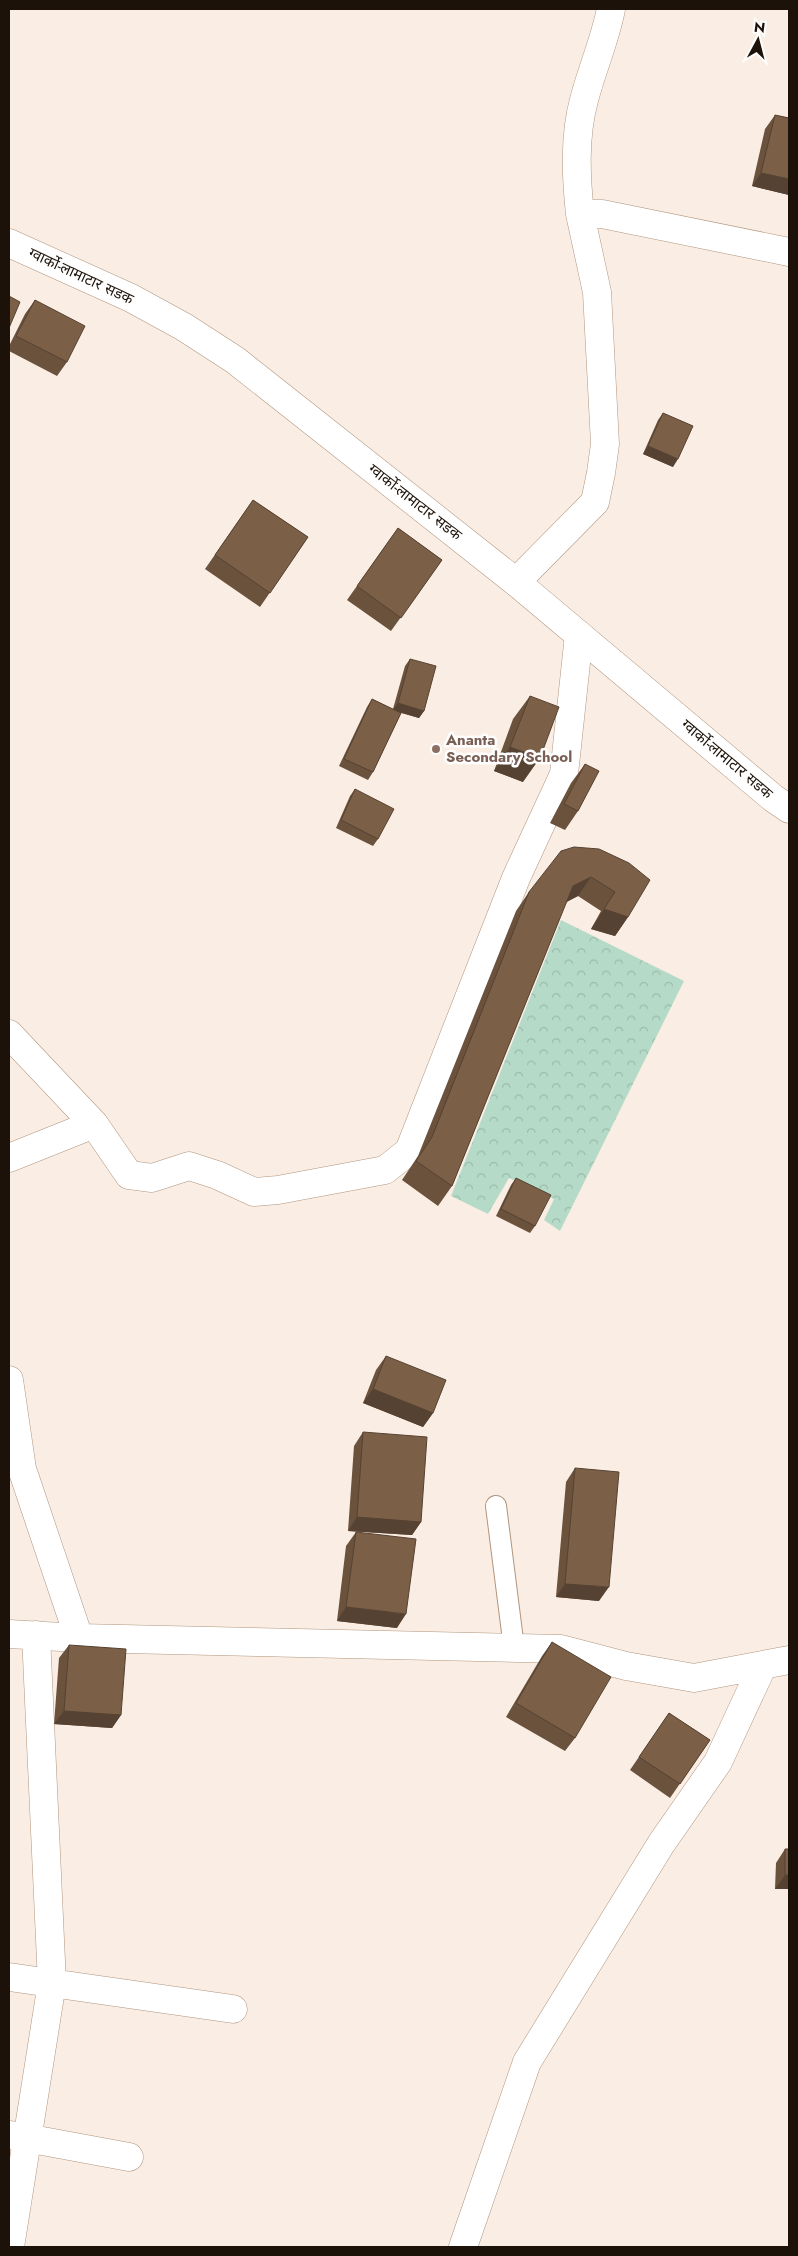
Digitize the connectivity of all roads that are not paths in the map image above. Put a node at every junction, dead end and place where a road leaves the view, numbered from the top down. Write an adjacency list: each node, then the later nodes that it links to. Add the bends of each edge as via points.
1 (611, 9): 2 (street, via 578,131)
2 (580, 214): 4 (street, via 602,214); 5 (street, via 596,292 605,444 601,474 595,502)
3 (9, 243): 5 (street, ग्वार्को-लामाटार सडक, via 131,298 235,360)
4 (789, 252)
5 (516, 582): 6 (street, ग्वार्को-लामाटार सडक)
6 (579, 635): 7 (street, ग्वार्को-लामाटार सडक); 9 (street, via 564,774 516,878 409,1151 385,1170 254,1192 189,1166 152,1178 129,1175)
7 (789, 809)
8 (9, 1034): 9 (street)
9 (94, 1124): 10 (street)
10 (9, 1158)
11 (9, 1380): 15 (street, via 22,1469)
12 (496, 1506): 16 (lane)
13 (9, 1634): 14 (street)
14 (36, 1635): 15 (street); 20 (street)
15 (79, 1638): 16 (street)
16 (514, 1648): 18 (street, via 561,1649 626,1666 694,1678)
17 (789, 1660): 18 (street)
18 (763, 1665): 25 (street, via 718,1762 661,1844 527,2062)
19 (9, 1977): 20 (street)
20 (52, 1983): 21 (street); 22 (street)
21 (233, 2009)
22 (18, 2136): 23 (street); 24 (street)
23 (129, 2157)
24 (10, 2247)
25 (463, 2247)

